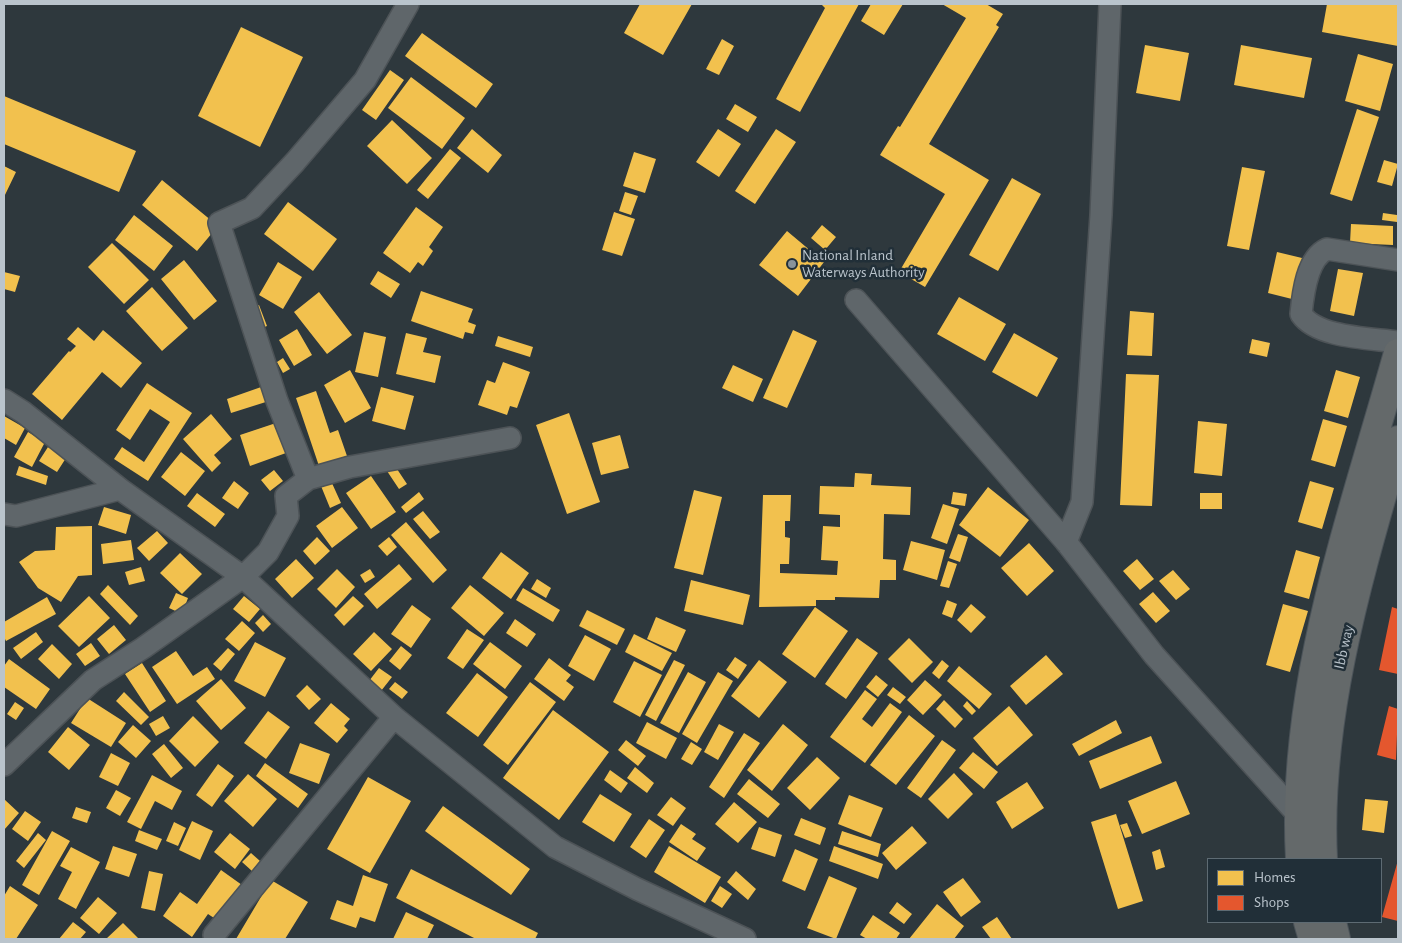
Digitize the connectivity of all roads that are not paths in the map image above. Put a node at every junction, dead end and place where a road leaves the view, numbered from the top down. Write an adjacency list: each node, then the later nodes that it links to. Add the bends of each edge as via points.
1 (408, 4): 10 (street, via 364,80 295,162 252,208 219,223 277,401)
2 (1110, 4): 13 (street, via 1101,215 1082,502)
3 (1398, 260): 5 (street, via 1327,249 1318,253 1312,264 1301,314 1307,323 1323,330)
4 (856, 300): 13 (street)
5 (1398, 342)
6 (1398, 353): 17 (highway, via 1335,578 1313,671 1301,755)
7 (4, 400): 11 (street)
8 (510, 438): 10 (street, via 350,467)
9 (1398, 440): 17 (highway, Ibb way, via 1358,583 1338,669 1325,756)
10 (308, 479): 14 (street, via 286,496 288,516 268,552)
11 (120, 489): 12 (street, via 16,516); 14 (street)
12 (4, 514)
13 (1066, 542): 17 (street, via 1154,654)
14 (242, 576): 15 (street); 16 (street, via 93,680)
15 (394, 717): 22 (street); 23 (street, via 555,847 637,890)
16 (4, 765)
17 (1309, 814): 18 (highway); 19 (highway, Ibb way)
18 (1300, 858)
19 (1323, 858)
20 (1308, 923): 24 (highway)
21 (1332, 923): 25 (highway)
22 (214, 934)
23 (744, 939)
24 (1313, 939)
25 (1336, 939)

